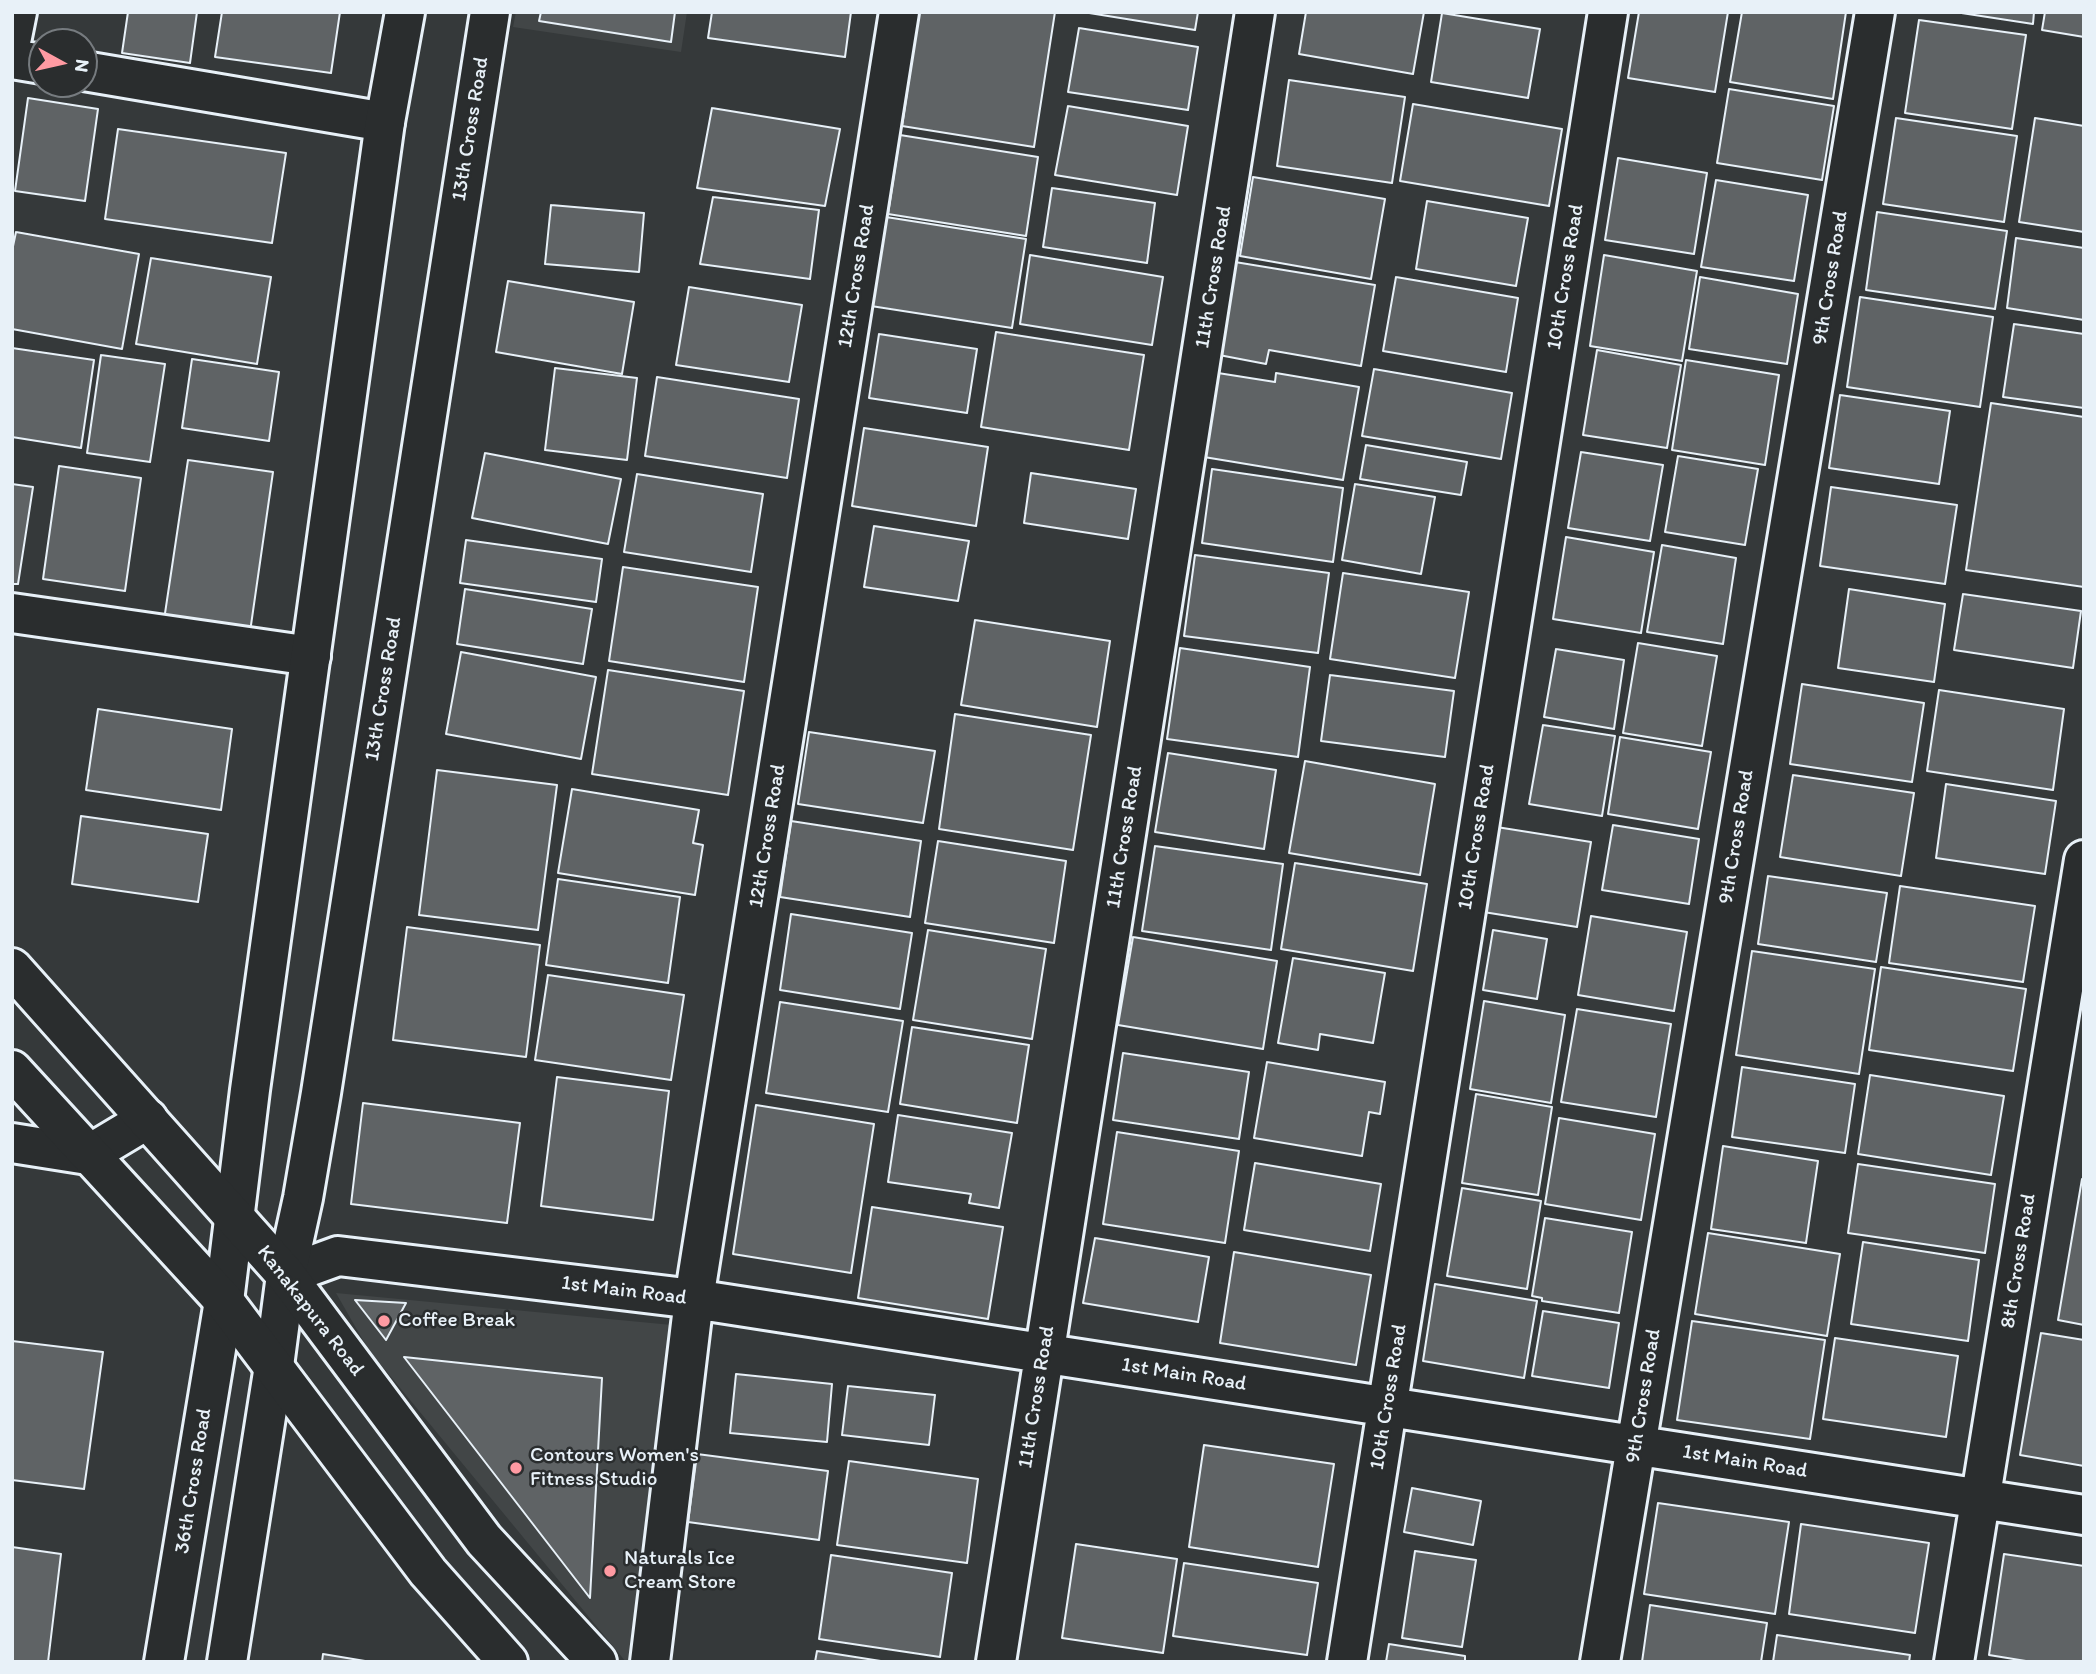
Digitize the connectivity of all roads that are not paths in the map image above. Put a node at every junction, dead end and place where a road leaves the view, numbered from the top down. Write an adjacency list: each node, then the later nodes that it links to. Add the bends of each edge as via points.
1 (17, 12): 8 (street)
2 (405, 12): 10 (street)
3 (490, 12): 20 (street, 13th Cross Road, via 323,1079)
4 (899, 12): 21 (street, 12th Cross Road)
5 (1255, 12): 23 (street, 11th Cross Road)
6 (1608, 12): 25 (street, 10th Cross Road)
7 (1875, 12): 26 (street, 9th Cross Road)
8 (12, 37)
9 (98, 73): 10 (street)
10 (385, 122): 12 (street)
11 (12, 613): 12 (street)
12 (311, 656): 19 (street)
13 (2084, 860): 27 (street, 8th Cross Road)
14 (12, 968): 16 (street, Kanakapura Road)
15 (12, 1070): 18 (street)
16 (148, 1119): 18 (street); 19 (street, Kanakapura Road)
17 (12, 1143): 18 (street)
18 (88, 1155): 22 (street)
19 (234, 1217): 20 (street, Kanakapura Road); 22 (street)
20 (286, 1275): 21 (street, 1st Main Road, via 338,1256); 24 (street, 13th Cross Road); 32 (street, Kanakapura Road, via 484,1540)
21 (694, 1299): 23 (street, 1st Main Road); 33 (street, 12th Cross Road)
22 (224, 1301): 24 (street); 29 (street, 36th Cross Road)
23 (1044, 1354): 25 (street, 1st Main Road); 34 (street, 11th Cross Road)
24 (274, 1366): 30 (street); 31 (street, via 428,1572)
25 (1387, 1407): 26 (street, 1st Main Road); 35 (street, 10th Cross Road)
26 (1636, 1445): 27 (street, 1st Main Road); 36 (street, 9th Cross Road)
27 (1981, 1499): 28 (street, 1st Main Road); 37 (street, 8th Cross Road)
28 (2084, 1515)
29 (164, 1662)
30 (227, 1662)
31 (509, 1662)
32 (597, 1662)
33 (650, 1662)
34 (996, 1662)
35 (1347, 1662)
36 (1600, 1662)
37 (1954, 1662)

